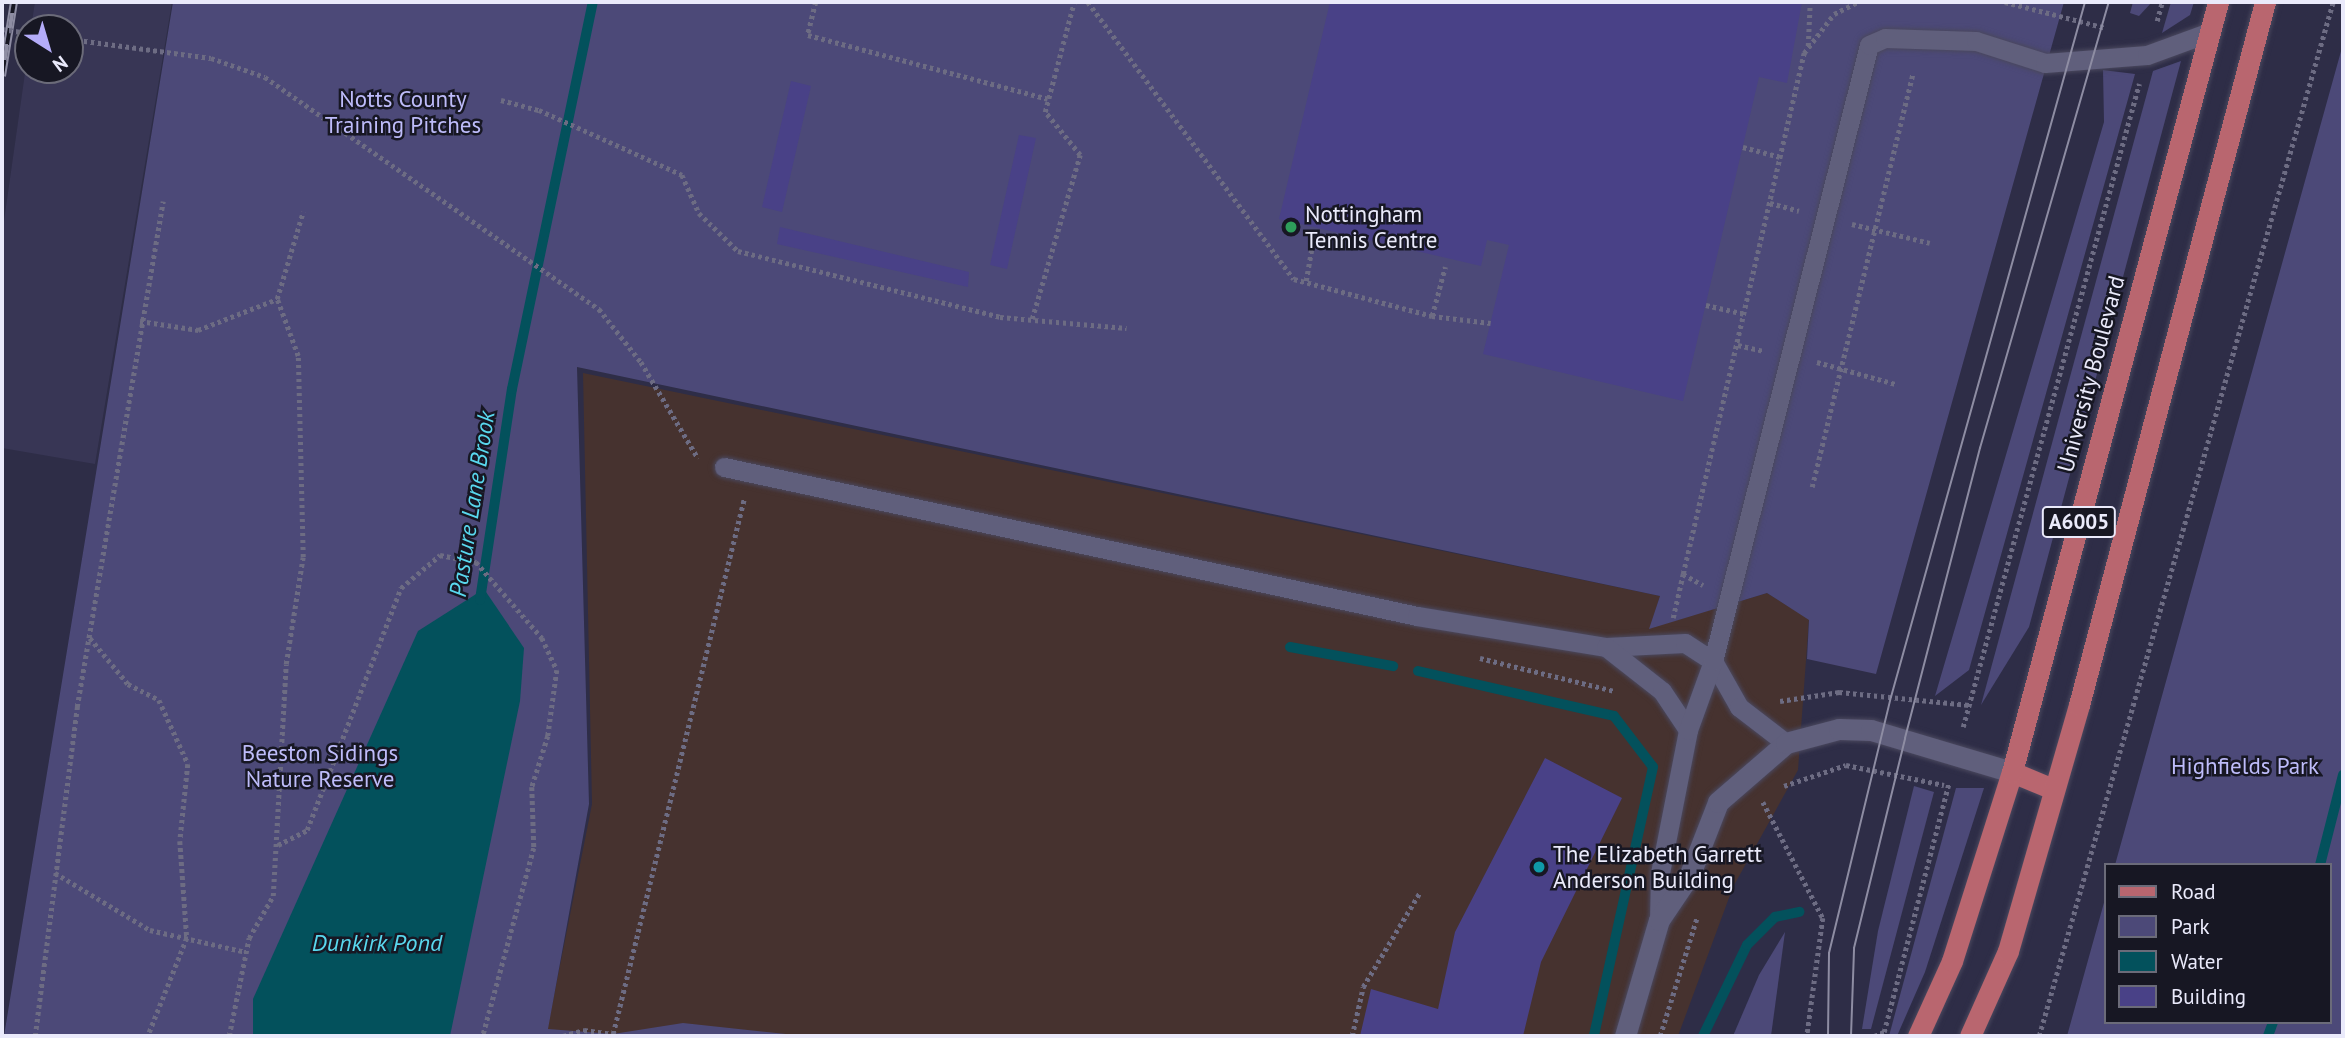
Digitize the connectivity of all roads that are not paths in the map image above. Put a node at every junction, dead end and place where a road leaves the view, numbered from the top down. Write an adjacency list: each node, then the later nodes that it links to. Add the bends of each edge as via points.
1 (2218, 2): 3 (main road, University Boulevard / A6005)
2 (2265, 2): 10 (main road, A6005)
3 (2210, 32): 6 (lane, via 2147,55 2045,63 1976,41 1885,38 1869,45 1860,61); 9 (main road, University Boulevard / A6005)
4 (724, 467): 5 (lane, via 1417,616)
5 (1606, 647): 6 (lane, via 1685,643); 7 (lane, via 1662,691)
6 (1713, 661): 7 (lane); 8 (lane, via 1739,707)
7 (1688, 730): 11 (lane, via 1660,873)
8 (1786, 743): 9 (street, via 1839,729 1871,730); 11 (street, via 1718,802 1689,874)
9 (2012, 772): 10 (main road); 13 (main road, University Boulevard / A6005, via 1952,961)
10 (2053, 789): 14 (main road, A6005, via 2008,951)
11 (1660, 920): 12 (street)
12 (1625, 1036)
13 (1918, 1036)
14 (1970, 1036)

